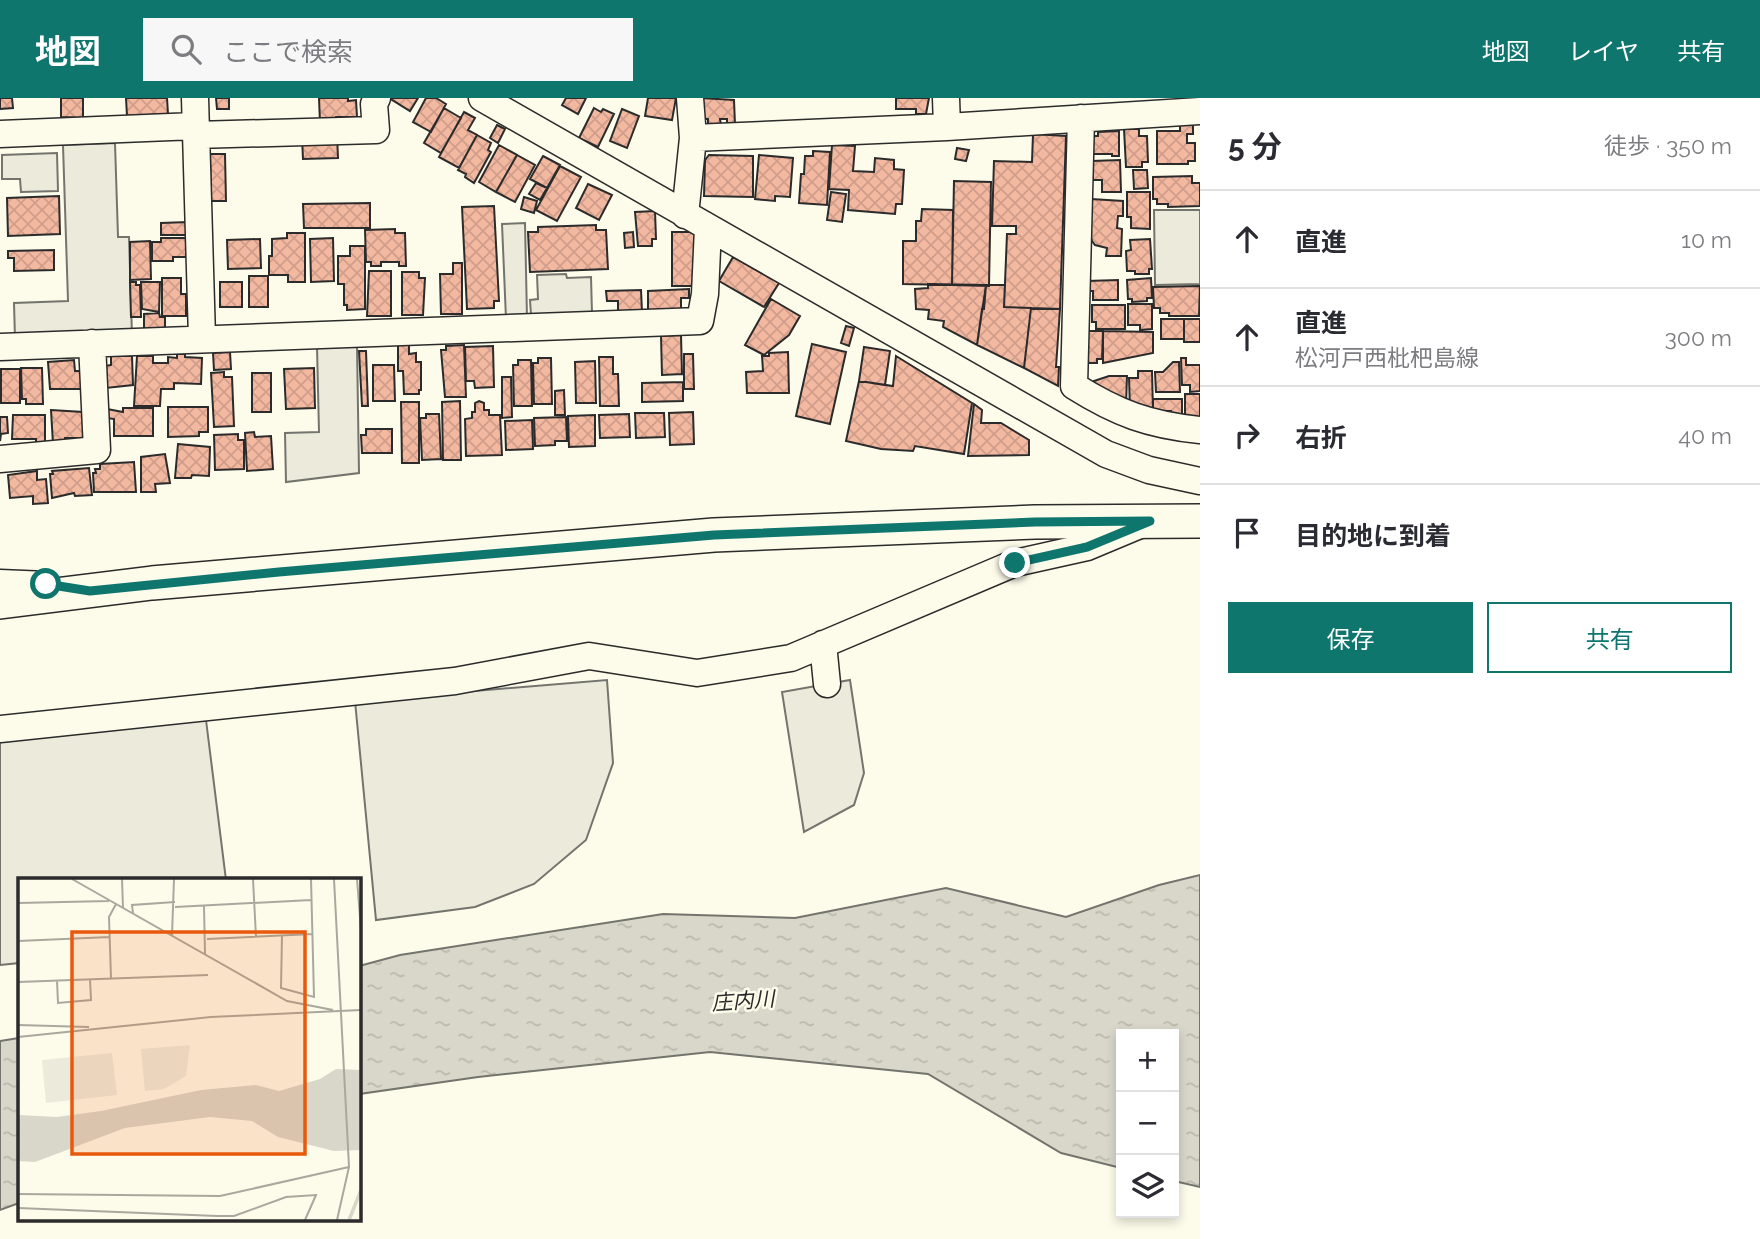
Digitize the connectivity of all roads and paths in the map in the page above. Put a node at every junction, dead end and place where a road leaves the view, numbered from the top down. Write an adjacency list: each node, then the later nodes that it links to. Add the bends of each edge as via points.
1 (195, 98): 10 (street)
2 (377, 98): 10 (street, via 376,130)
3 (482, 98): 6 (street)
4 (690, 98): 12 (street)
5 (946, 98): 9 (street)
6 (516, 107): 13 (street)
7 (1200, 111): 8 (street)
8 (1081, 118): 9 (street); 17 (street, via 1074,386 1107,407 1142,420)
9 (947, 127): 12 (street)
10 (195, 130): 11 (street); 14 (street)
11 (0, 134)
12 (693, 138): 13 (street)
13 (697, 222): 14 (street, via 705,295 700,321); 19 (street, via 1106,454 1149,470)
14 (202, 338): 15 (street)
15 (92, 343): 16 (street); 18 (street, via 97,450)
16 (0, 347)
17 (1200, 430)
18 (0, 459)
19 (1200, 481)
20 (1150, 521): 21 (main road); 23 (main road, via 714,535); 25 (street, via 1087,547 1015,563)
21 (1200, 521)
22 (0, 583): 23 (street)
23 (90, 591): 24 (main road)
24 (0, 602)
25 (823, 644): 26 (street); 27 (street, via 791,658 697,673 589,656 454,681)
26 (827, 684)
27 (0, 729)

